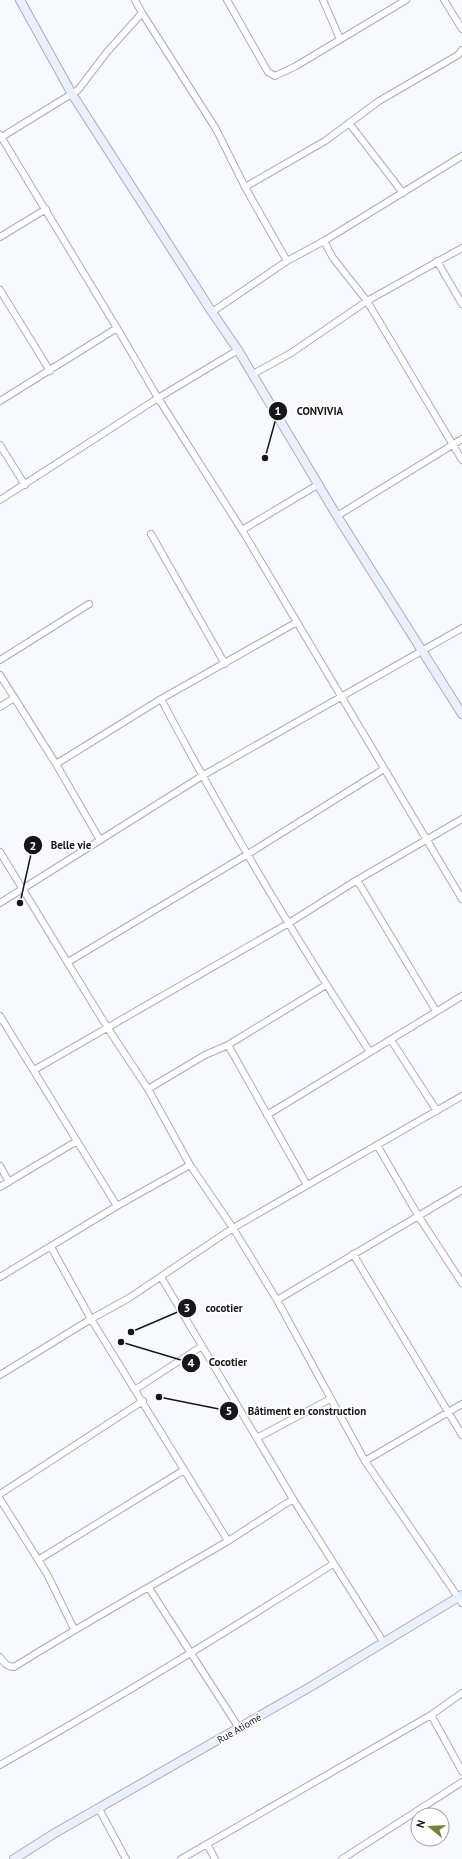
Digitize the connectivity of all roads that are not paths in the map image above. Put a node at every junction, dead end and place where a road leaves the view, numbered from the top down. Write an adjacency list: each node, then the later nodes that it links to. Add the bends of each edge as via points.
1 (20, 0): 11 (street)
2 (136, 0): 7 (street)
3 (227, 0): 9 (street, via 268,72 275,76)
4 (323, 0): 9 (street)
5 (406, 0): 9 (street)
6 (444, 0): 8 (street)
7 (142, 13): 11 (street, via 107,52 83,85); 15 (street, via 216,129)
8 (462, 29)
9 (340, 39)
10 (462, 50): 12 (street, via 458,55)
11 (72, 94): 13 (street); 26 (street)
12 (349, 123): 15 (street, via 325,141); 16 (street)
13 (0, 137): 17 (street)
14 (462, 156): 16 (street)
15 (245, 187): 21 (street)
16 (402, 193): 19 (street)
17 (46, 209): 18 (street); 27 (street)
18 (0, 237)
19 (324, 241): 21 (street); 24 (street, via 333,258)
20 (462, 248): 22 (street)
21 (287, 261): 26 (street)
22 (437, 261): 24 (street); 25 (street)
23 (0, 290): 29 (street)
24 (366, 301): 30 (street, via 291,353); 35 (street)
25 (462, 304)
26 (212, 312): 28 (street)
27 (117, 328): 29 (street); 31 (street)
28 (238, 350): 30 (street); 31 (street)
29 (50, 371): 32 (street)
30 (253, 374): 37 (street)
31 (158, 398): 38 (street); 41 (street)
32 (0, 401)
33 (462, 439): 35 (street)
34 (0, 445): 38 (street)
35 (453, 445): 36 (street); 40 (street)
36 (462, 460)
37 (319, 484): 40 (street); 41 (street)
38 (26, 485): 39 (street)
39 (0, 500)
40 (337, 516): 46 (street)
41 (242, 530): 44 (street)
42 (151, 534): 48 (street)
43 (88, 604): 47 (street)
44 (297, 622): 48 (street); 50 (street)
45 (462, 628): 46 (street)
46 (422, 651): 50 (street); 54 (street)
47 (0, 660)
48 (225, 664): 52 (street)
49 (0, 675): 51 (street)
50 (342, 697): 56 (street); 57 (street)
51 (14, 698): 53 (street); 55 (street)
52 (161, 699): 55 (street); 57 (street)
53 (0, 707)
54 (462, 714)
55 (56, 764): 60 (street)
56 (384, 769): 59 (street); 62 (street)
57 (202, 776): 60 (street); 62 (street)
58 (462, 819): 59 (street)
59 (426, 839): 63 (street); 65 (street)
60 (100, 840): 64 (street)
61 (0, 852): 64 (street)
62 (248, 854): 67 (street); 68 (street)
63 (357, 880): 67 (street); 71 (street)
64 (23, 888): 66 (street); 68 (street)
65 (462, 899)
66 (0, 903)
67 (289, 922): 69 (street); 73 (street)
68 (68, 962): 73 (street)
69 (326, 985): 75 (street); 76 (street)
70 (462, 996): 71 (street)
71 (436, 1011): 74 (street)
72 (0, 1016): 77 (street)
73 (107, 1027): 77 (street); 78 (street)
74 (391, 1040): 76 (street); 80 (street)
75 (228, 1045): 78 (street, via 205,1055); 81 (street)
76 (370, 1052): 81 (street)
77 (34, 1070): 82 (street)
78 (148, 1089): 84 (street)
79 (462, 1096): 80 (street)
80 (437, 1111): 83 (street)
81 (267, 1115): 87 (street)
82 (77, 1141): 86 (street); 90 (street)
83 (377, 1145): 87 (street); 91 (street)
84 (190, 1165): 90 (street); 92 (street)
85 (0, 1166): 86 (street)
86 (9, 1182): 88 (street)
87 (307, 1185): 92 (street)
88 (0, 1187)
89 (462, 1190): 91 (street)
90 (117, 1206): 93 (street)
91 (419, 1217): 94 (street); 97 (street)
92 (233, 1228): 96 (street); 98 (street)
93 (51, 1247): 95 (street); 99 (street)
94 (353, 1254): 98 (street); 106 (street)
95 (0, 1277)
96 (161, 1277): 99 (street); 100 (street)
97 (462, 1283)
98 (277, 1300): 103 (street)
99 (91, 1319): 101 (street); 102 (street)
100 (202, 1346): 102 (street); 108 (street)
101 (0, 1375)
102 (136, 1389): 104 (street)
103 (330, 1399): 108 (street); 109 (street)
104 (142, 1401): 110 (street); 111 (street)
105 (462, 1404): 106 (street)
106 (448, 1413): 107 (street); 109 (street)
107 (462, 1435)
108 (257, 1438): 113 (street)
109 (365, 1461): 118 (street, via 410,1530)
110 (184, 1470): 114 (street); 115 (street)
111 (0, 1494)
112 (0, 1499): 115 (street)
113 (293, 1499): 114 (street); 116 (street)
114 (228, 1540): 117 (street)
115 (38, 1560): 119 (street)
116 (333, 1564): 120 (street); 121 (street)
117 (149, 1588): 119 (street); 121 (street)
118 (461, 1598): 120 (street, Rue Atiomé)
119 (74, 1630): 122 (street, via 14,1667 9,1667)
120 (384, 1643): 125 (street, Rue Atiomé)
121 (191, 1653): 125 (street); 126 (street)
122 (0, 1657)
123 (462, 1693): 124 (street)
124 (431, 1715): 127 (street); 130 (street)
125 (239, 1728): 129 (street, Rue Atiomé)
126 (0, 1766)
127 (462, 1771)
128 (462, 1782): 135 (street)
129 (99, 1808): 131 (street, Rue Atiomé); 132 (street)
130 (207, 1844): 133 (street); 134 (street)
131 (14, 1859)
132 (126, 1859)
133 (181, 1859)
134 (215, 1859)
135 (342, 1859)

